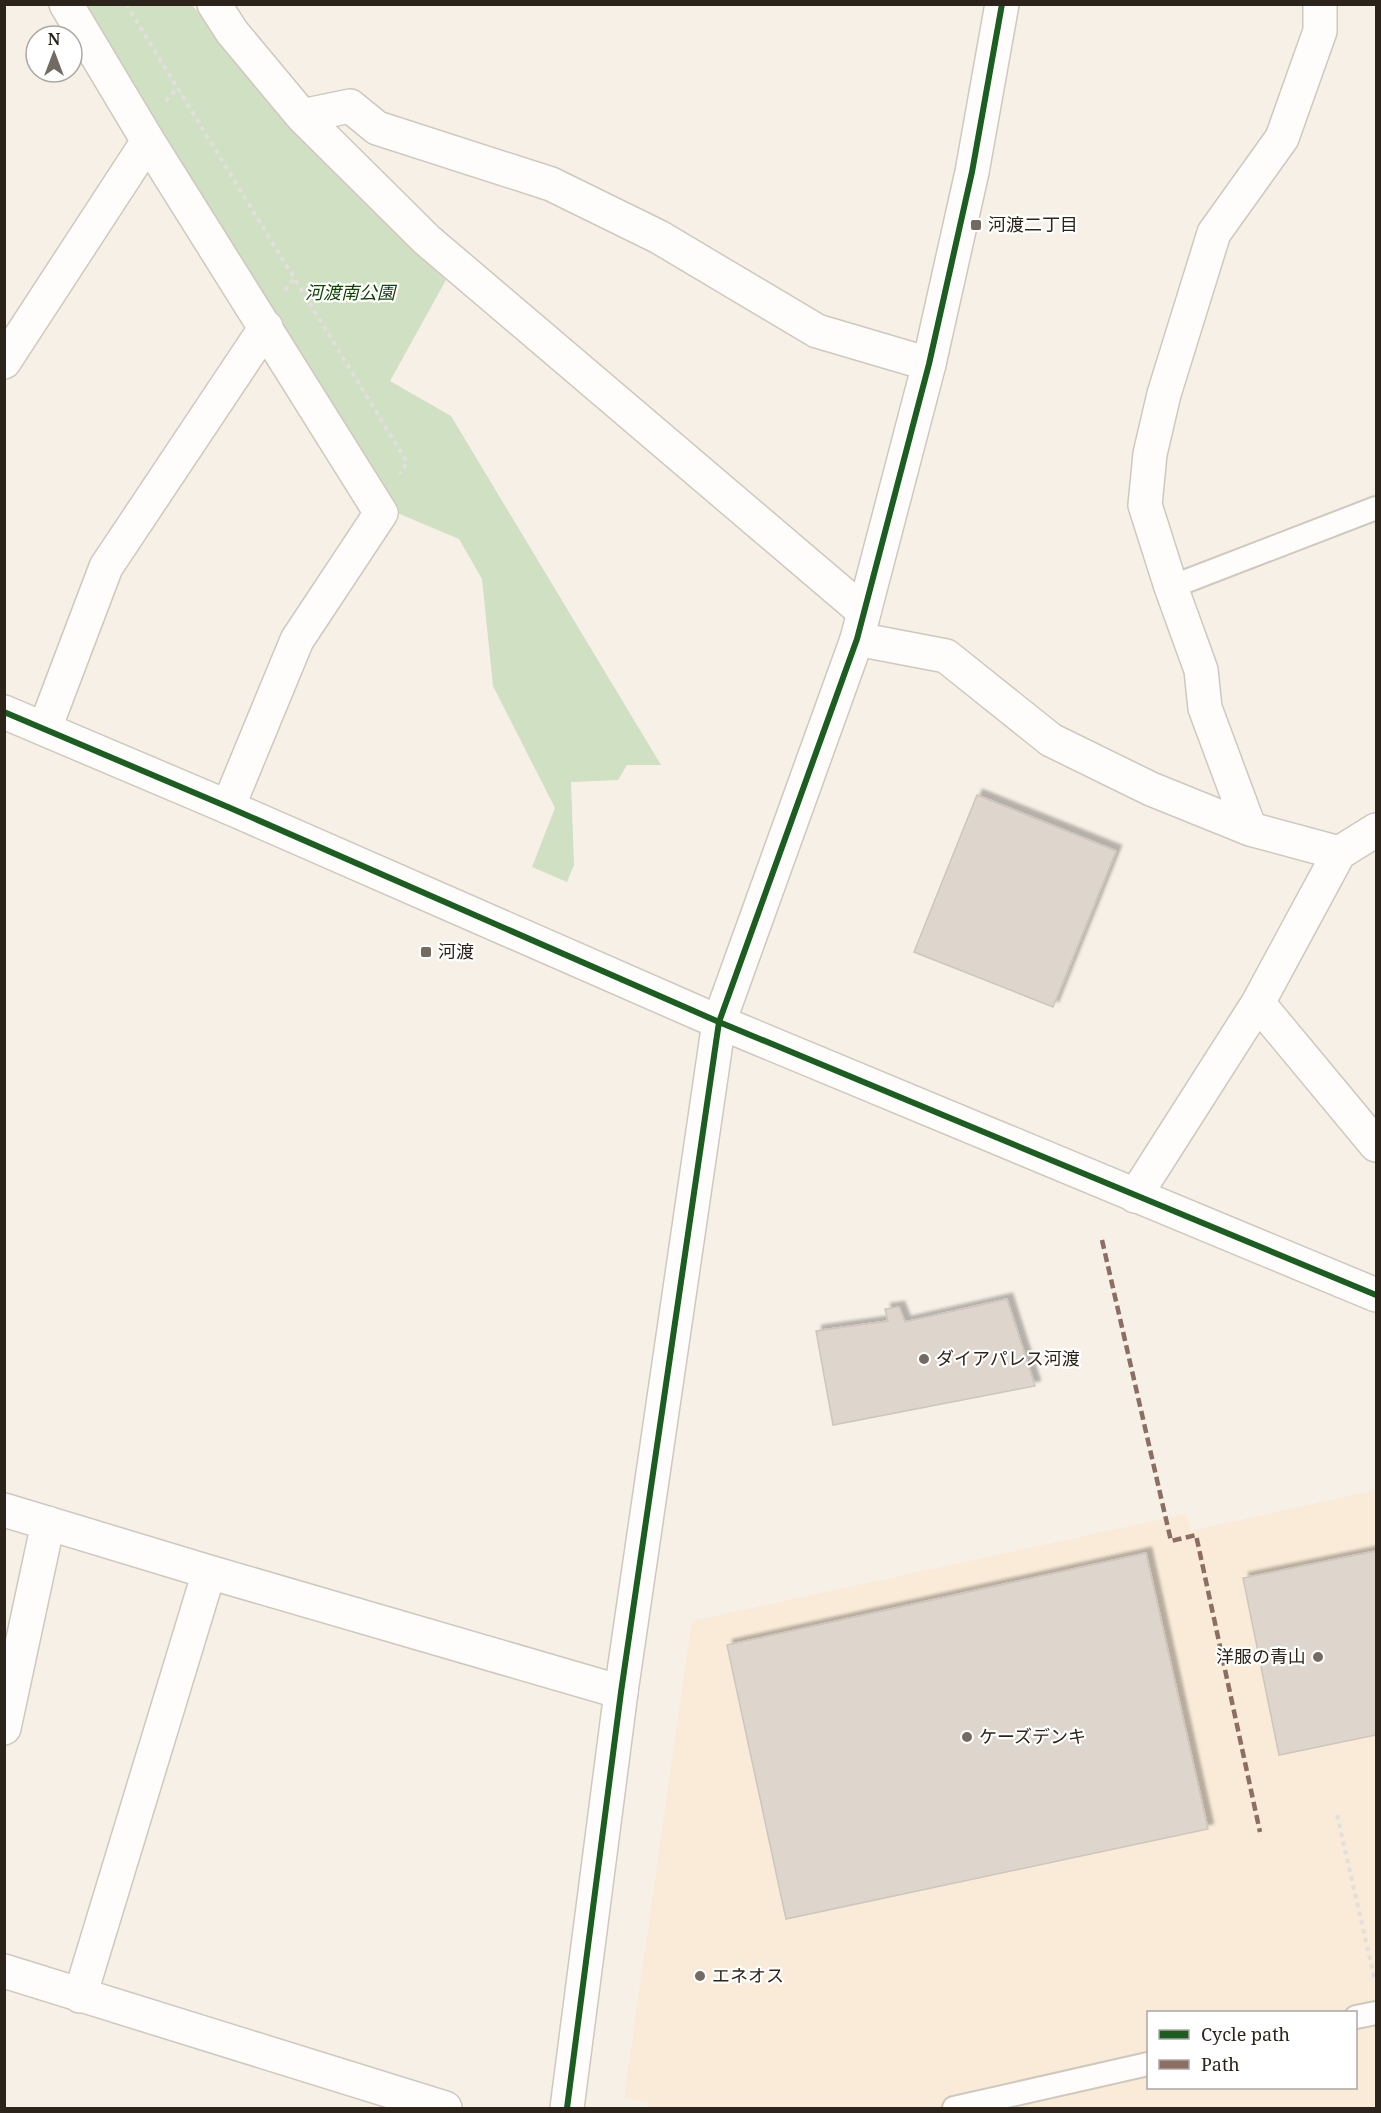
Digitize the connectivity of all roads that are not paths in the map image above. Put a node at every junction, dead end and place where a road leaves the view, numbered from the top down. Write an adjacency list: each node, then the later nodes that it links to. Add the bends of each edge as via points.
1 (66, 4): 6 (street)
2 (214, 4): 5 (street, via 232,32)
3 (1002, 4): 9 (street, via 972,172)
4 (1320, 4): 11 (street, via 1320,31 1282,138 1214,233 1164,394 1150,454 1145,505)
5 (302, 116): 9 (street, via 350,106 377,128 551,184 659,237 817,330); 12 (street, via 427,240)
6 (148, 141): 7 (street); 8 (street)
7 (266, 327): 14 (street, via 106,567); 15 (street, via 381,513 297,640)
8 (4, 362)
9 (929, 364): 12 (street)
10 (1377, 508): 11 (lane)
11 (1171, 586): 16 (street, via 1201,670 1205,708)
12 (860, 626): 16 (street, via 946,656 1051,740 1151,789); 20 (street)
13 (4, 712): 14 (street)
14 (45, 728): 15 (street)
15 (228, 807): 20 (street)
16 (1250, 829): 18 (street)
17 (1377, 830): 18 (street)
18 (1339, 852): 19 (street)
19 (1258, 1003): 21 (street); 22 (street)
20 (719, 1022): 22 (street); 27 (street)
21 (1377, 1144)
22 (1135, 1196): 23 (street)
23 (1377, 1295)
24 (4, 1510): 25 (street)
25 (48, 1523): 26 (street); 28 (street)
26 (210, 1572): 27 (street); 30 (street)
27 (621, 1692): 35 (street)
28 (4, 1728)
29 (4, 1971): 30 (street)
30 (80, 1996): 34 (street)
31 (1377, 2013): 32 (lane)
32 (1357, 2018)
33 (1147, 2064): 36 (lane)
34 (445, 2109)
35 (567, 2109)
36 (954, 2109)

